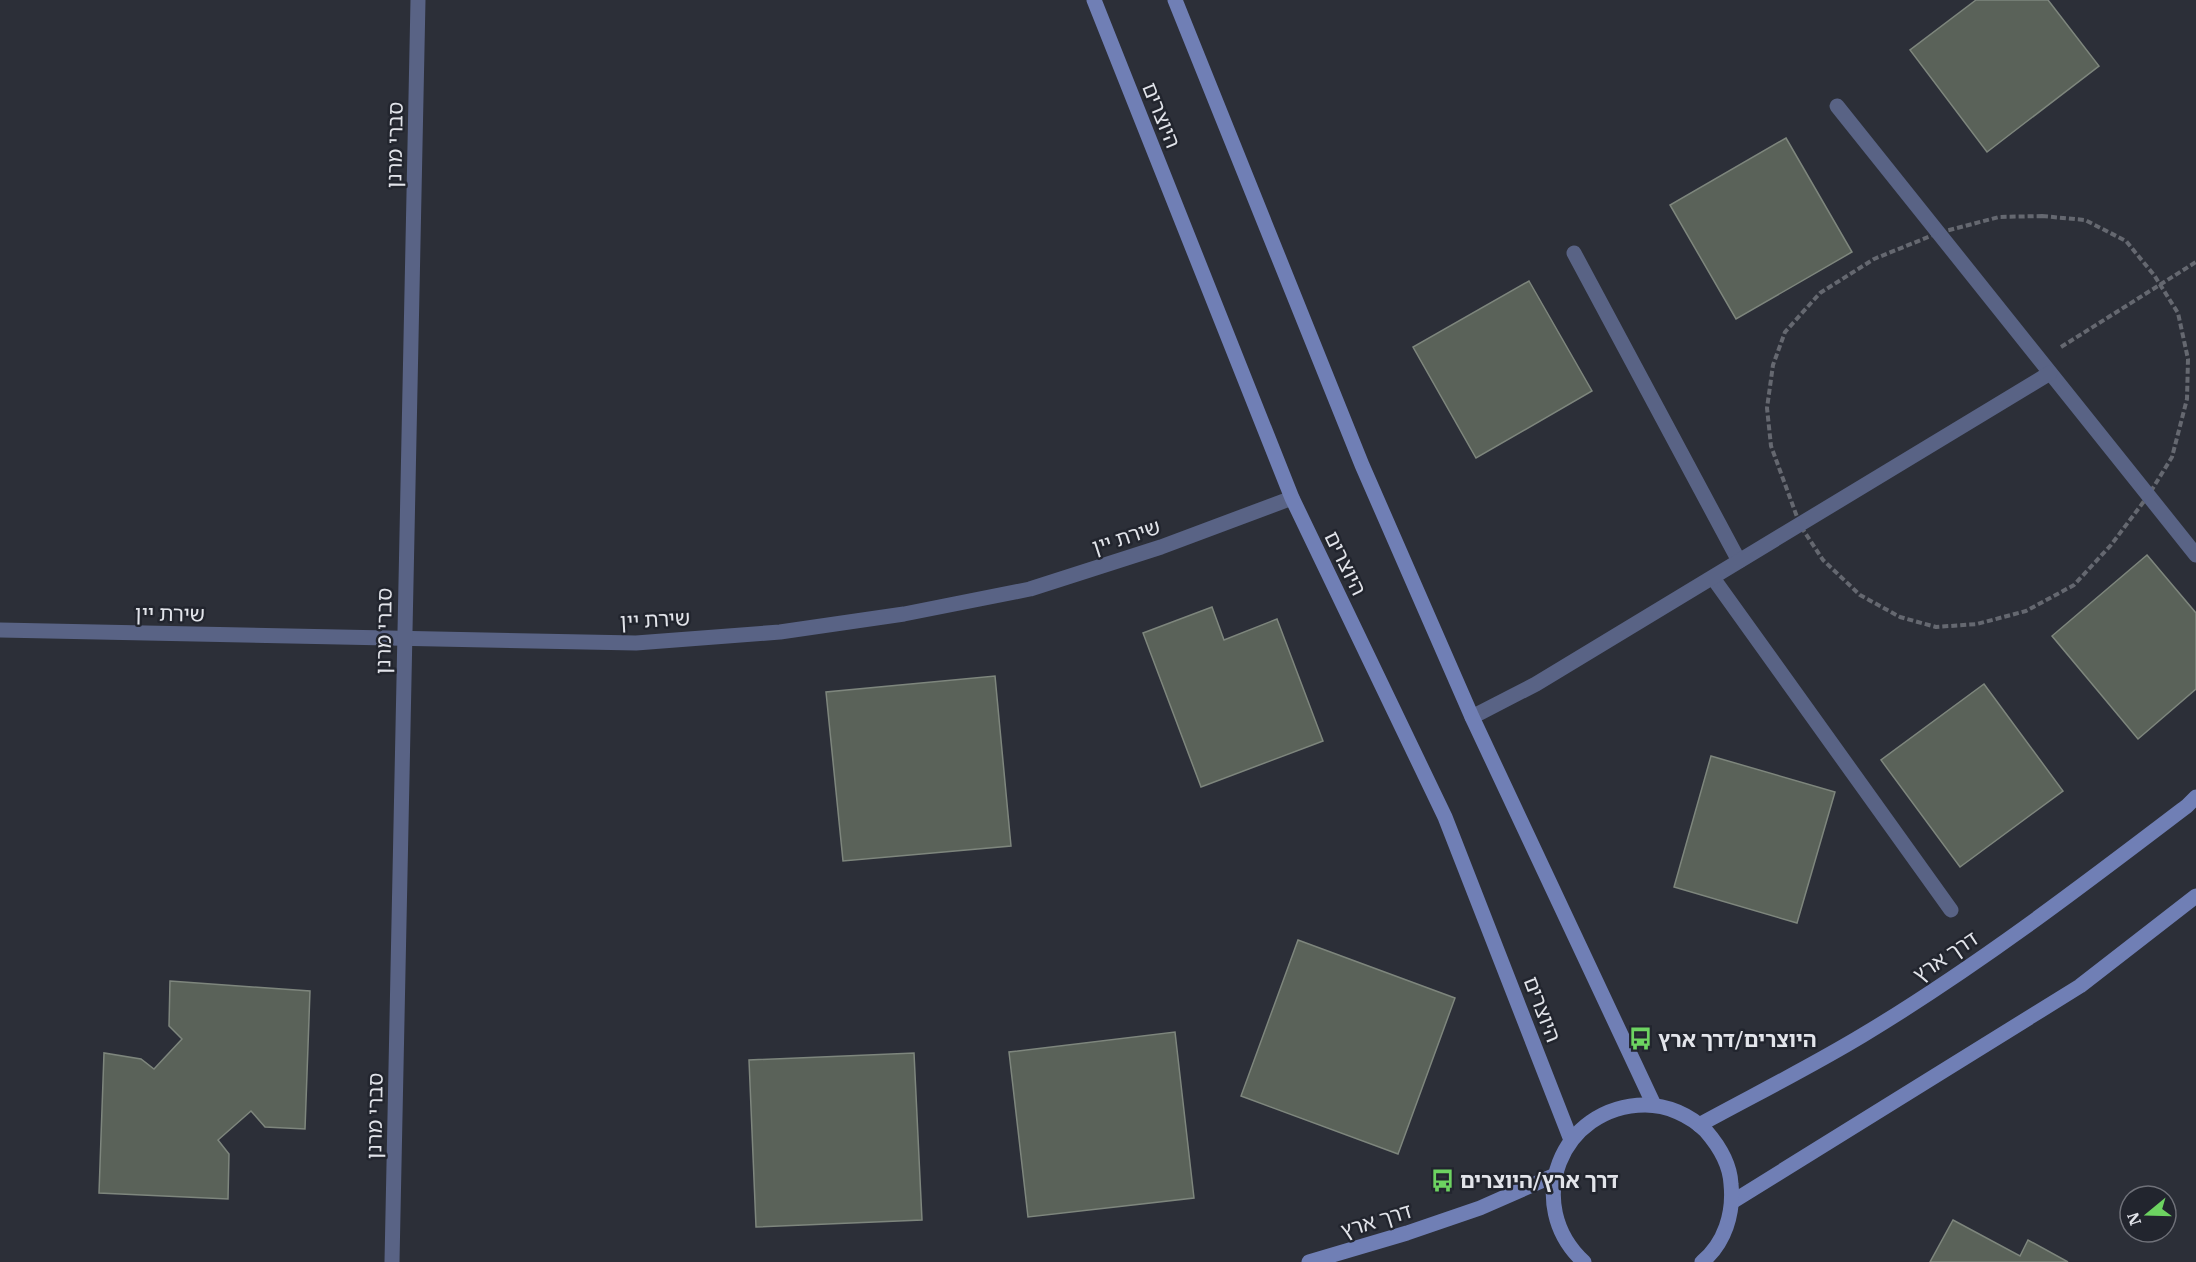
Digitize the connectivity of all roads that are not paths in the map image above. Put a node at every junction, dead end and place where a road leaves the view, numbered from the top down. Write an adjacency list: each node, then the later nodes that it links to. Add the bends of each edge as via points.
1 (418, 0): 12 (street, סברי מרנן)
2 (1094, 0): 7 (street, היוצרים)
3 (1175, 0): 13 (street, via 1362,465)
4 (1837, 106): 6 (street)
5 (1574, 253): 9 (street)
6 (2050, 373): 8 (street); 9 (street)
7 (1292, 498): 12 (street, שירת יין, via 1161,547 1030,589 904,614 780,632 636,643); 19 (street, היוצרים, via 1446,817)
8 (2196, 555)
9 (1739, 561): 10 (street)
10 (1713, 578): 13 (street, via 1536,684); 16 (street)
11 (0, 630): 12 (street, שירת יין)
12 (404, 638): 22 (street, סברי מרנן)
13 (1472, 717): 17 (street)
14 (2196, 797): 18 (street, דרך ארץ, via 2083,886 1954,976 1863,1035)
15 (2196, 896): 21 (street, via 2080,986)
16 (1951, 910)
17 (1654, 1105): 18 (street); 19 (street, via 1631,1105 1608,1112 1588,1123)
18 (1700, 1125): 21 (street, via 1725,1160)
19 (1571, 1140): 20 (street)
20 (1555, 1175): 23 (street, דרך ארץ, via 1480,1208); 24 (street, via 1555,1215 1572,1251)
21 (1732, 1202): 25 (street, via 1719,1241)
22 (392, 1262)
23 (1309, 1262)
24 (1584, 1262)
25 (1702, 1262)

